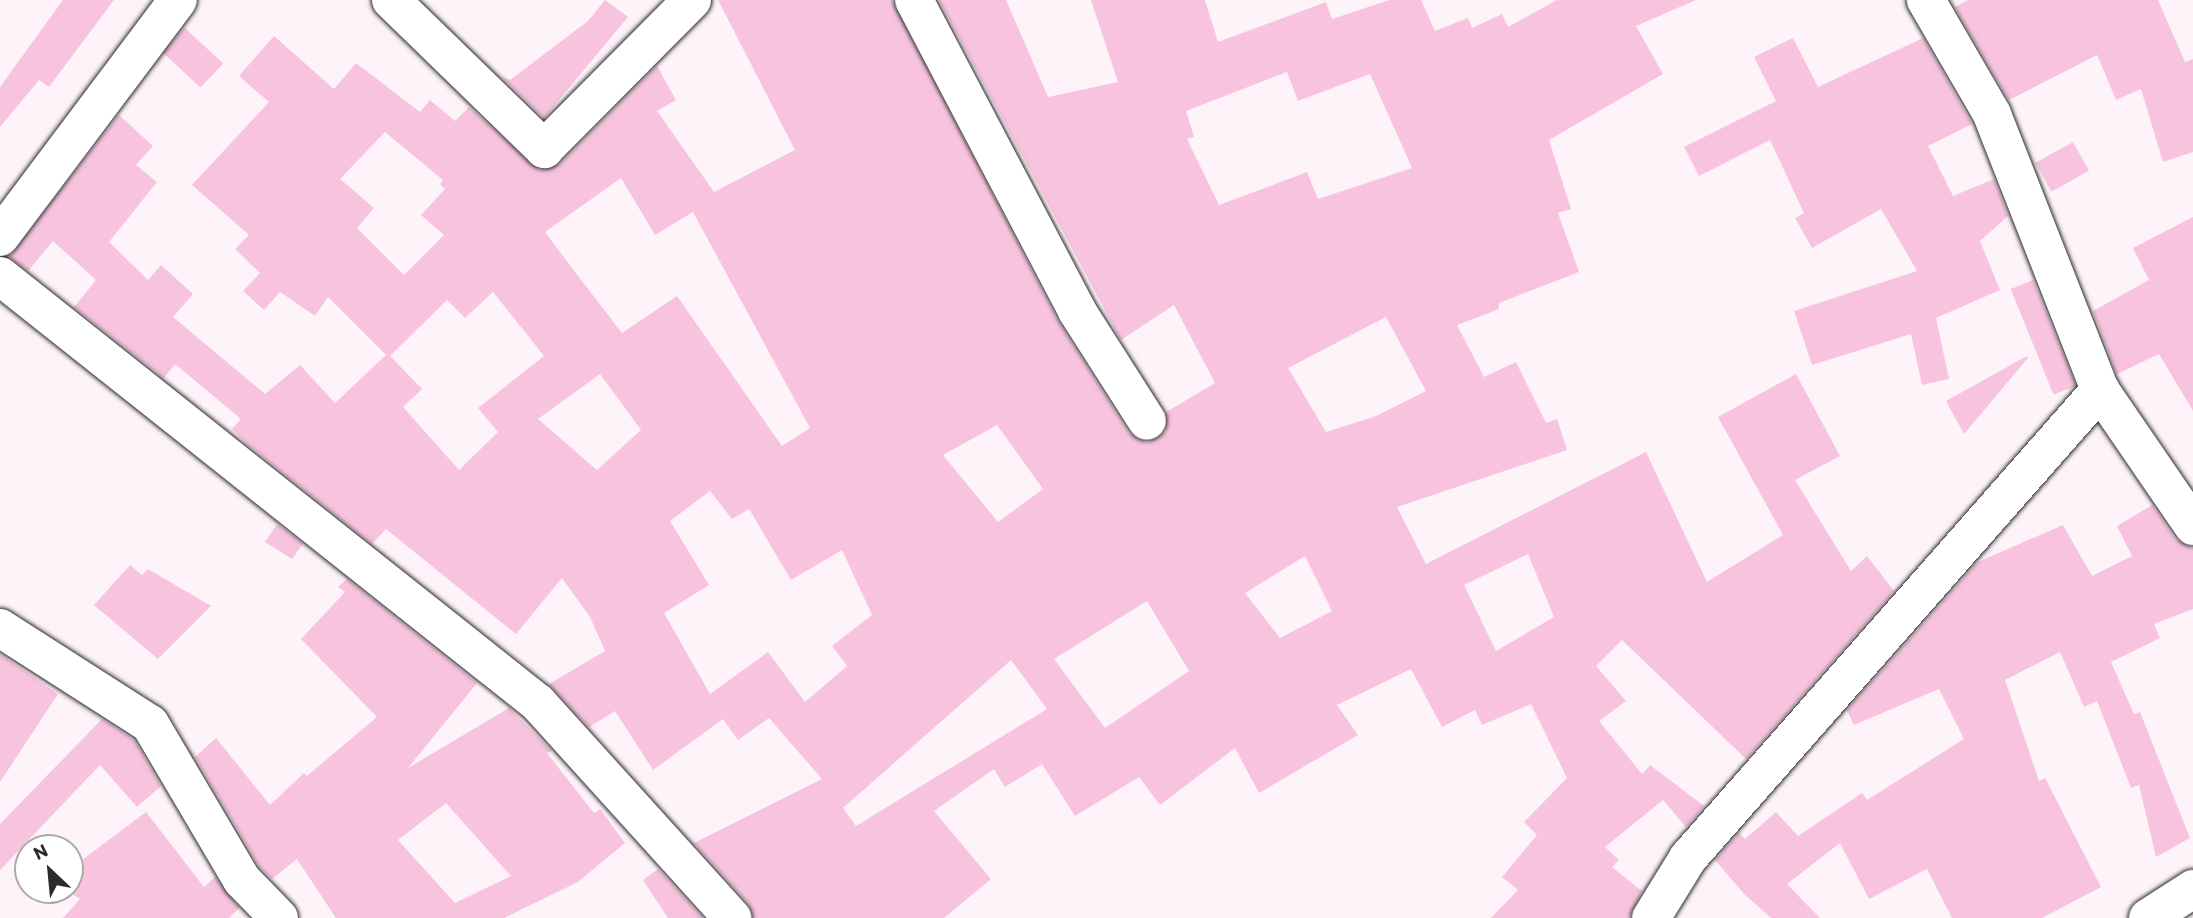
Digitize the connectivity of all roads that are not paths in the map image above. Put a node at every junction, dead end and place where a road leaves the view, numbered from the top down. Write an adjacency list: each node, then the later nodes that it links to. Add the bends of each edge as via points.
1 (178, 0): 6 (street)
2 (391, 0): 3 (street, via 544,149)
3 (692, 0)
4 (914, 0): 9 (street, via 1077,311)
5 (1926, 0): 8 (street, via 1992,114)
6 (0, 237)
7 (0, 276): 14 (street, via 538,703)
8 (2100, 390): 10 (street); 15 (street, via 1688,858)
9 (1147, 421)
10 (2193, 526)
11 (0, 628): 13 (street, via 150,724 242,880)
12 (2193, 889): 16 (street)
13 (279, 918)
14 (732, 918)
15 (1651, 918)
16 (2148, 918)

